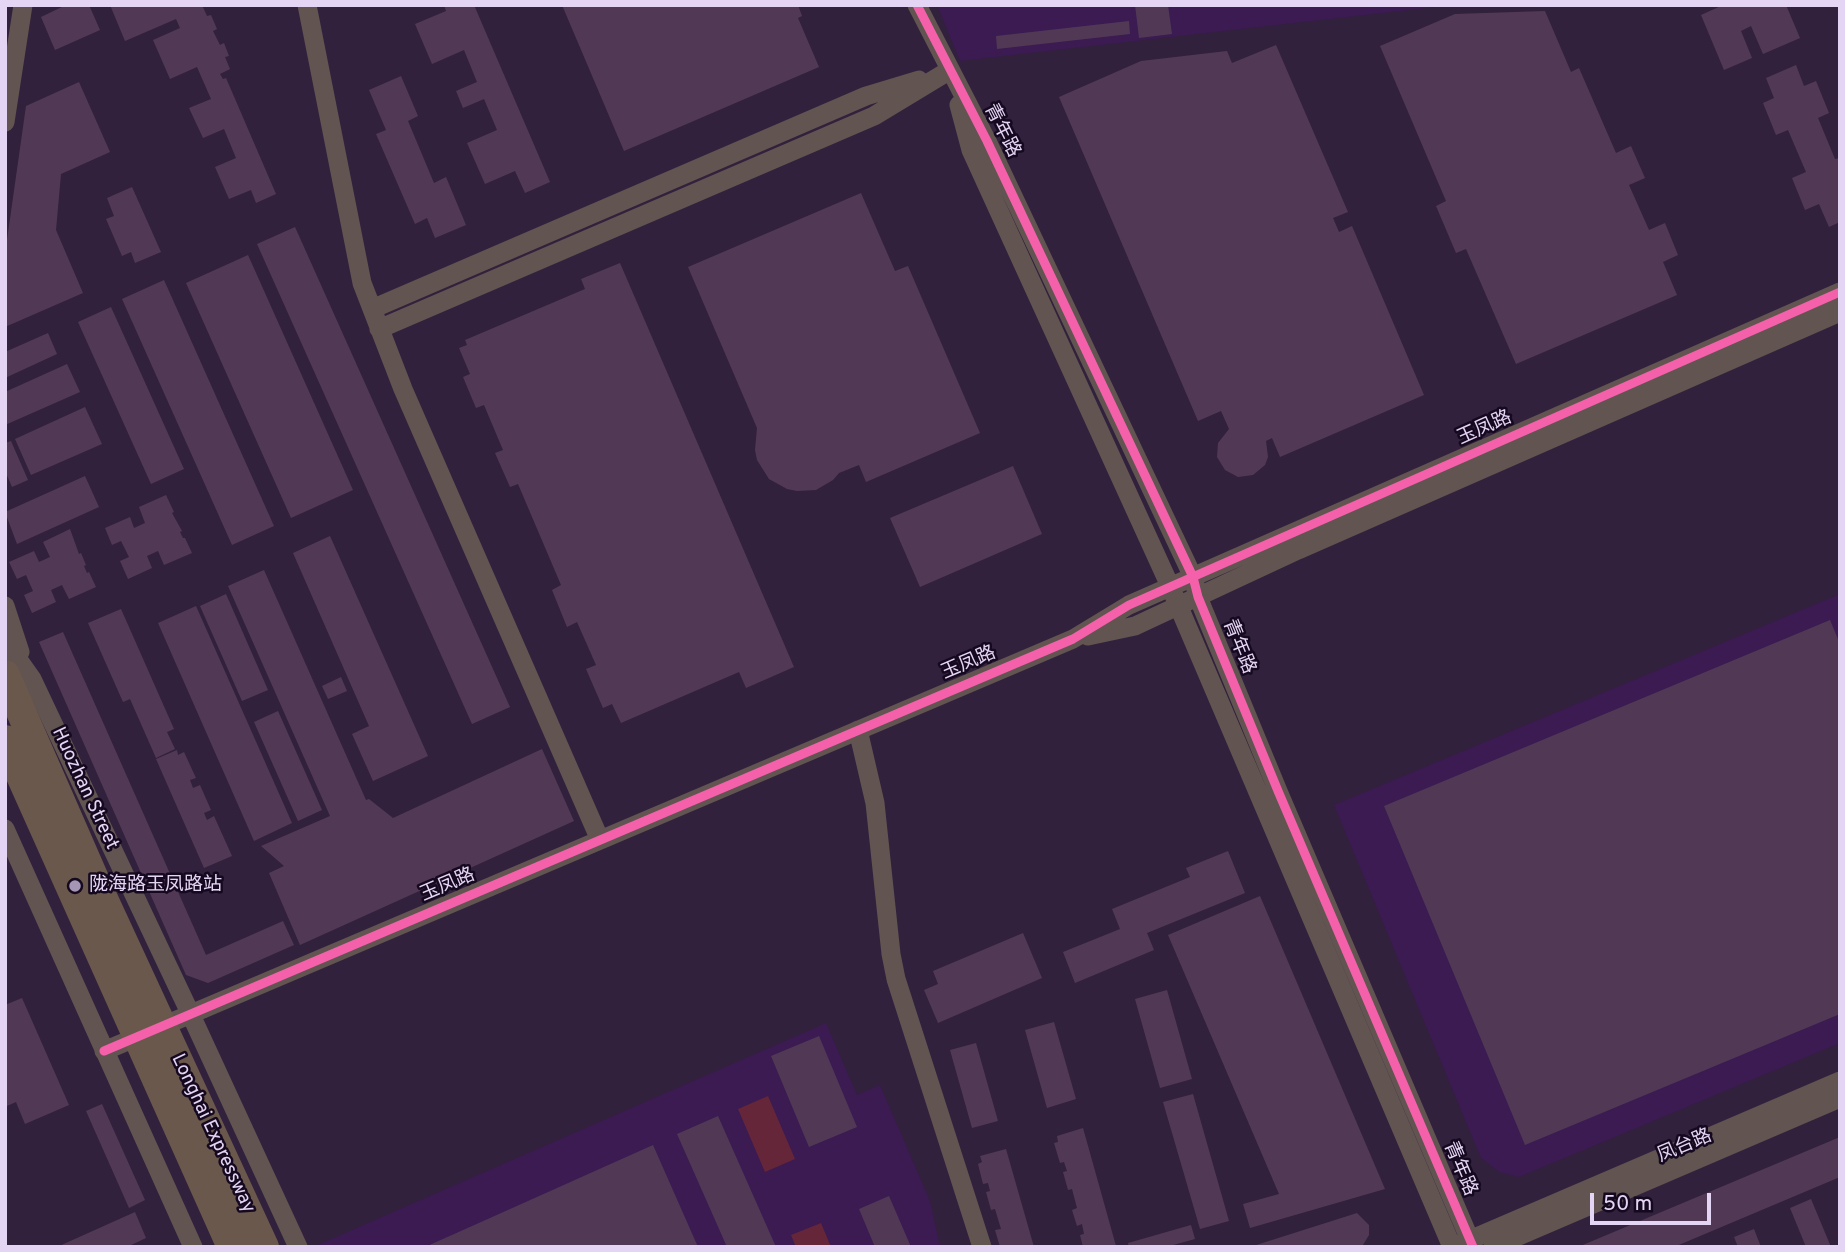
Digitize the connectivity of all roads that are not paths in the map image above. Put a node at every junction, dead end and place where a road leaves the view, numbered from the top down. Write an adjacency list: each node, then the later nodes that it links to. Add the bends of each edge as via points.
1 (23, 5): 5 (street)
2 (307, 5): 7 (street, via 362,283)
3 (917, 5): 4 (street)
4 (950, 70): 7 (street, via 866,96); 9 (street, via 874,116); 10 (street, 青年路); 11 (street, 青年路, via 971,150)
5 (5, 122)
6 (1840, 292): 10 (street, 玉凤路)
7 (372, 309): 9 (street)
8 (1840, 312): 12 (street, 玉凤路)
9 (379, 329): 21 (street)
10 (1193, 577): 11 (street, 玉凤路); 12 (street, 青年路)
11 (1170, 586): 14 (street, 青年路); 15 (street, 玉凤路, via 1129,604)
12 (1198, 597): 14 (street, 玉凤路); 26 (street, 青年路)
13 (5, 606): 17 (street)
14 (1178, 607): 15 (street, 玉凤路, via 1135,626); 26 (street, 青年路)
15 (1073, 639): 18 (street, 玉凤路)
16 (5, 641): 17 (street, Huozhan Street)
17 (18, 677): 22 (street, Huozhan Street); 29 (highway, Longhai Expressway, bridge, via 99,888)
18 (858, 730): 21 (street, 玉凤路); 31 (street, via 874,803 896,979)
19 (5, 740): 28 (highway, Longhai Expressway, bridge)
20 (5, 829): 23 (street)
21 (600, 840): 22 (street, 玉凤路)
22 (191, 1014): 23 (street, 玉凤路); 30 (street, Huozhan Street)
23 (104, 1051): 27 (street)
24 (1840, 1081): 26 (street, 凤台路)
25 (1840, 1098): 32 (street, 凤台路)
26 (1462, 1245)
27 (193, 1247)
28 (232, 1247)
29 (264, 1247)
30 (298, 1247)
31 (982, 1247)
32 (1493, 1247)

